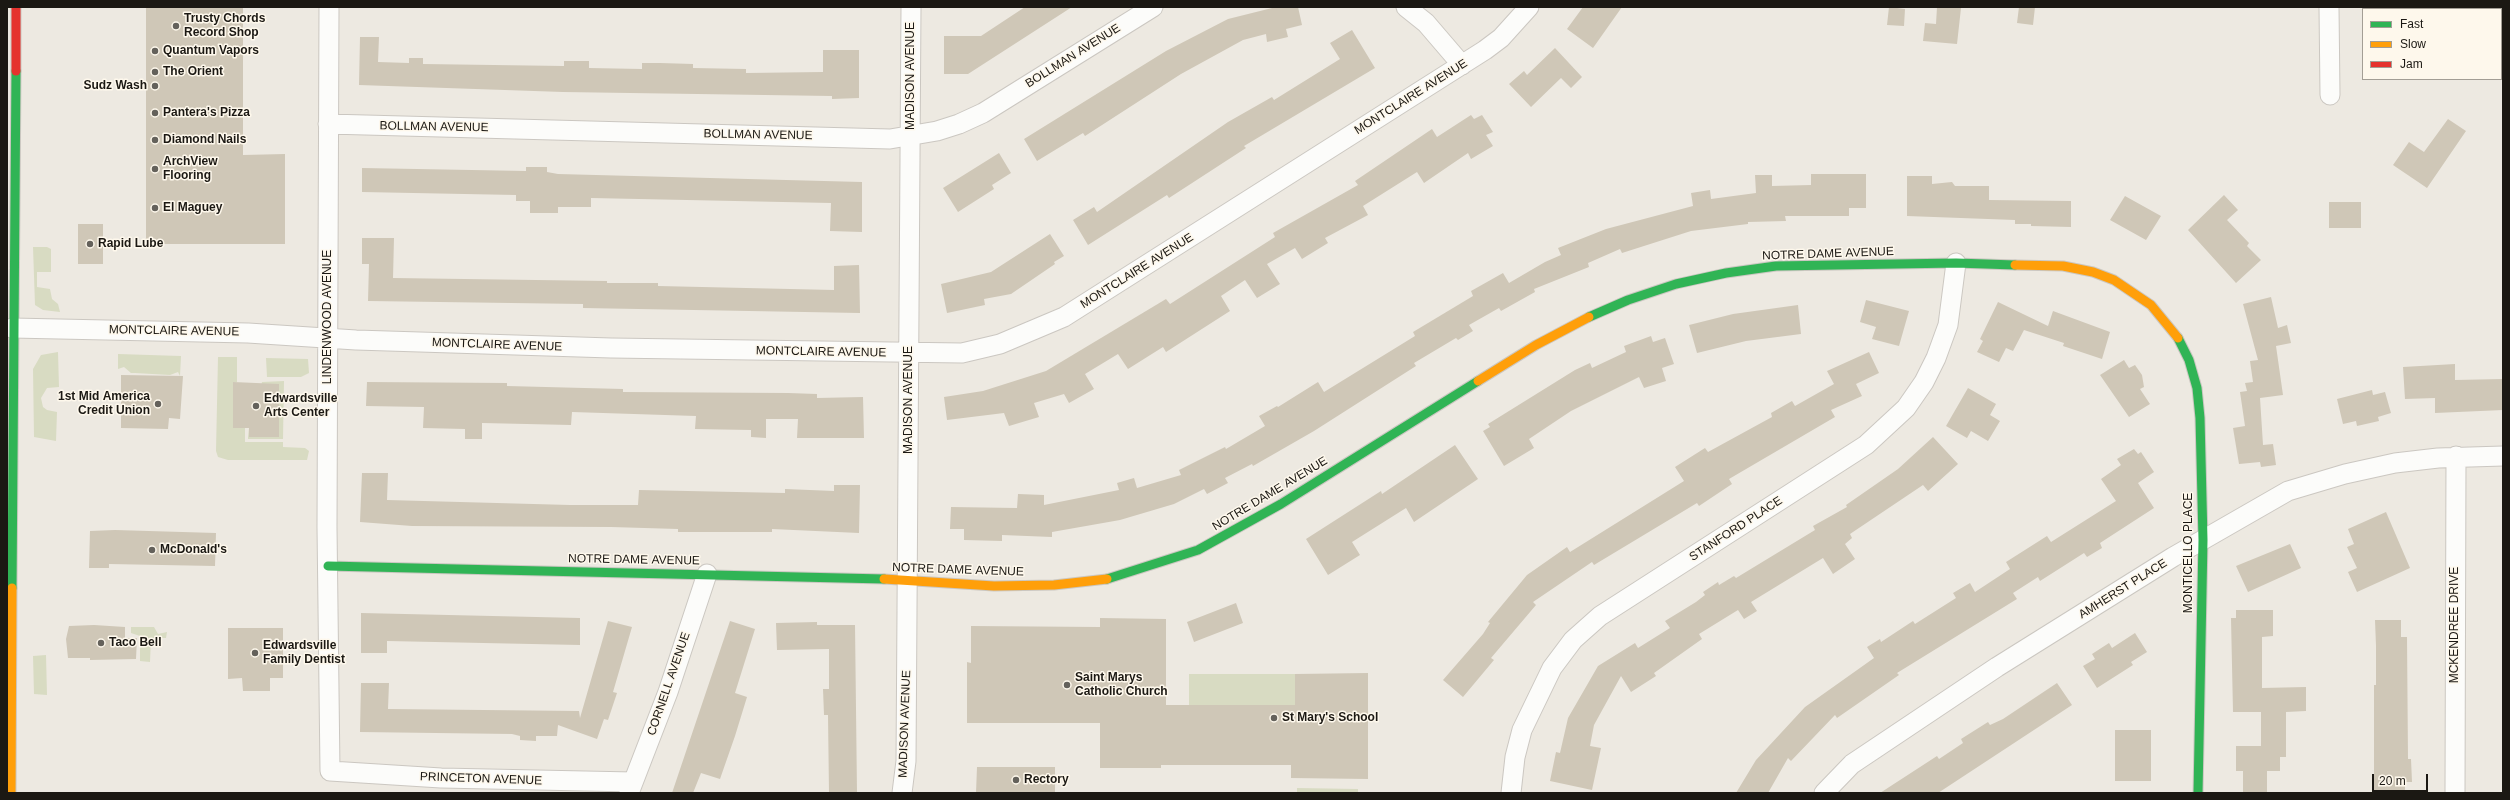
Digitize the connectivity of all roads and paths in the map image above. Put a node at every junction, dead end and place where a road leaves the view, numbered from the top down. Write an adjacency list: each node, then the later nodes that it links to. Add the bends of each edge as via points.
1 (16, 7): 11 (street)
2 (329, 7): 10 (street, LINDENWOOD AVENUE)
3 (911, 7): 12 (street, MADISON AVENUE)
4 (1153, 7): 12 (street, BOLLMAN AVENUE, via 983,113 937,131)
5 (1406, 7): 8 (street, via 1426,23)
6 (1529, 7): 8 (street, MONTCLAIRE AVENUE, via 1501,38)
7 (2329, 7): 9 (street)
8 (1462, 65): 17 (street, MONTCLAIRE AVENUE, via 1064,317 1000,344 962,353)
9 (2330, 95)
10 (328, 124): 12 (street, BOLLMAN AVENUE, via 890,139); 16 (street, LINDENWOOD AVENUE)
11 (10, 131): 15 (street)
12 (910, 136): 17 (street, MADISON AVENUE)
13 (1956, 263): 14 (street, NOTRE DAME AVENUE, via 2063,266 2093,272 2133,291); 24 (street, NOTRE DAME AVENUE, via 1776,266 1676,284 1628,300 1536,345 1281,504 1198,550 1111,579 1054,585 994,586); 30 (street, STANFORD PLACE, via 1948,325 1933,364 1906,408 1866,445 1600,616 1573,640 1552,668 1522,730 1515,757)
14 (2166, 321): 21 (street, MONTICELLO PLACE, via 2179,339 2189,360 2197,388)
15 (12, 328): 16 (street, MONTCLAIRE AVENUE); 18 (street)
16 (328, 337): 17 (street, MONTCLAIRE AVENUE, via 603,348); 22 (street, LINDENWOOD AVENUE)
17 (909, 354): 24 (street, MADISON AVENUE)
18 (10, 426): 25 (street)
19 (2456, 456): 20 (street, AMHERST PLACE); 21 (street, AMHERST PLACE, via 2396,463 2345,474 2288,491); 33 (street, MCKENDREE DRIVE)
20 (2503, 456)
21 (2203, 540): 31 (street, AMHERST PLACE, via 1997,667 1852,764); 32 (street, MONTICELLO PLACE)
22 (328, 566): 23 (street, NOTRE DAME AVENUE); 26 (street, LINDENWOOD AVENUE)
23 (707, 574): 24 (street, NOTRE DAME AVENUE); 27 (street, CORNELL AVENUE, via 668,692)
24 (907, 581): 29 (street, MADISON AVENUE, via 906,761)
25 (9, 737): 28 (street)
26 (330, 771): 27 (street, PRINCETON AVENUE)
27 (631, 788)
28 (12, 793)
29 (902, 793)
30 (1511, 793)
31 (1824, 793)
32 (2198, 793)
33 (2455, 793)

